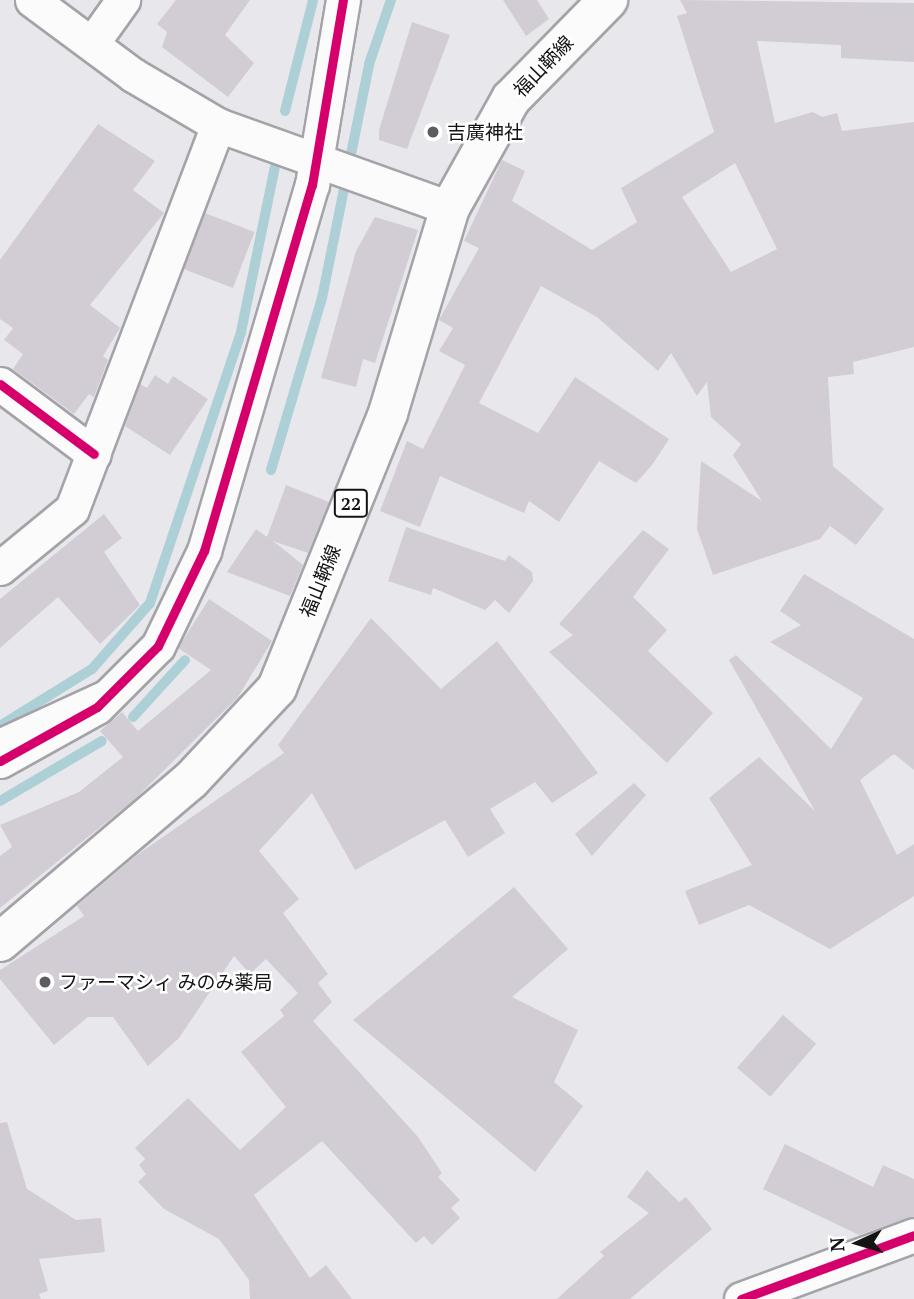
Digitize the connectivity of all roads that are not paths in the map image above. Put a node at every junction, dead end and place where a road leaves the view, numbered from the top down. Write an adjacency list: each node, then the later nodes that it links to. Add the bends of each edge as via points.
1 (32, 0): 5 (street)
2 (123, 0): 5 (street)
3 (343, 0): 7 (street)
4 (608, 0): 8 (main road, 福山鞆線 / 22, via 511,99)
5 (93, 42): 6 (street, via 133,75)
6 (218, 125): 7 (street); 10 (street)
7 (337, 169): 8 (street); 12 (street, via 204,551 158,646)
8 (450, 208): 15 (main road, 福山鞆線 / 22, via 387,413 276,688 191,780)
9 (0, 384): 10 (street)
10 (94, 454): 11 (street, via 72,509)
11 (0, 568)
12 (115, 688): 13 (lane, via 92,691); 14 (street, via 97,707)
13 (0, 737)
14 (0, 761)
15 (0, 942)
16 (914, 1235): 17 (street)
17 (741, 1299)

